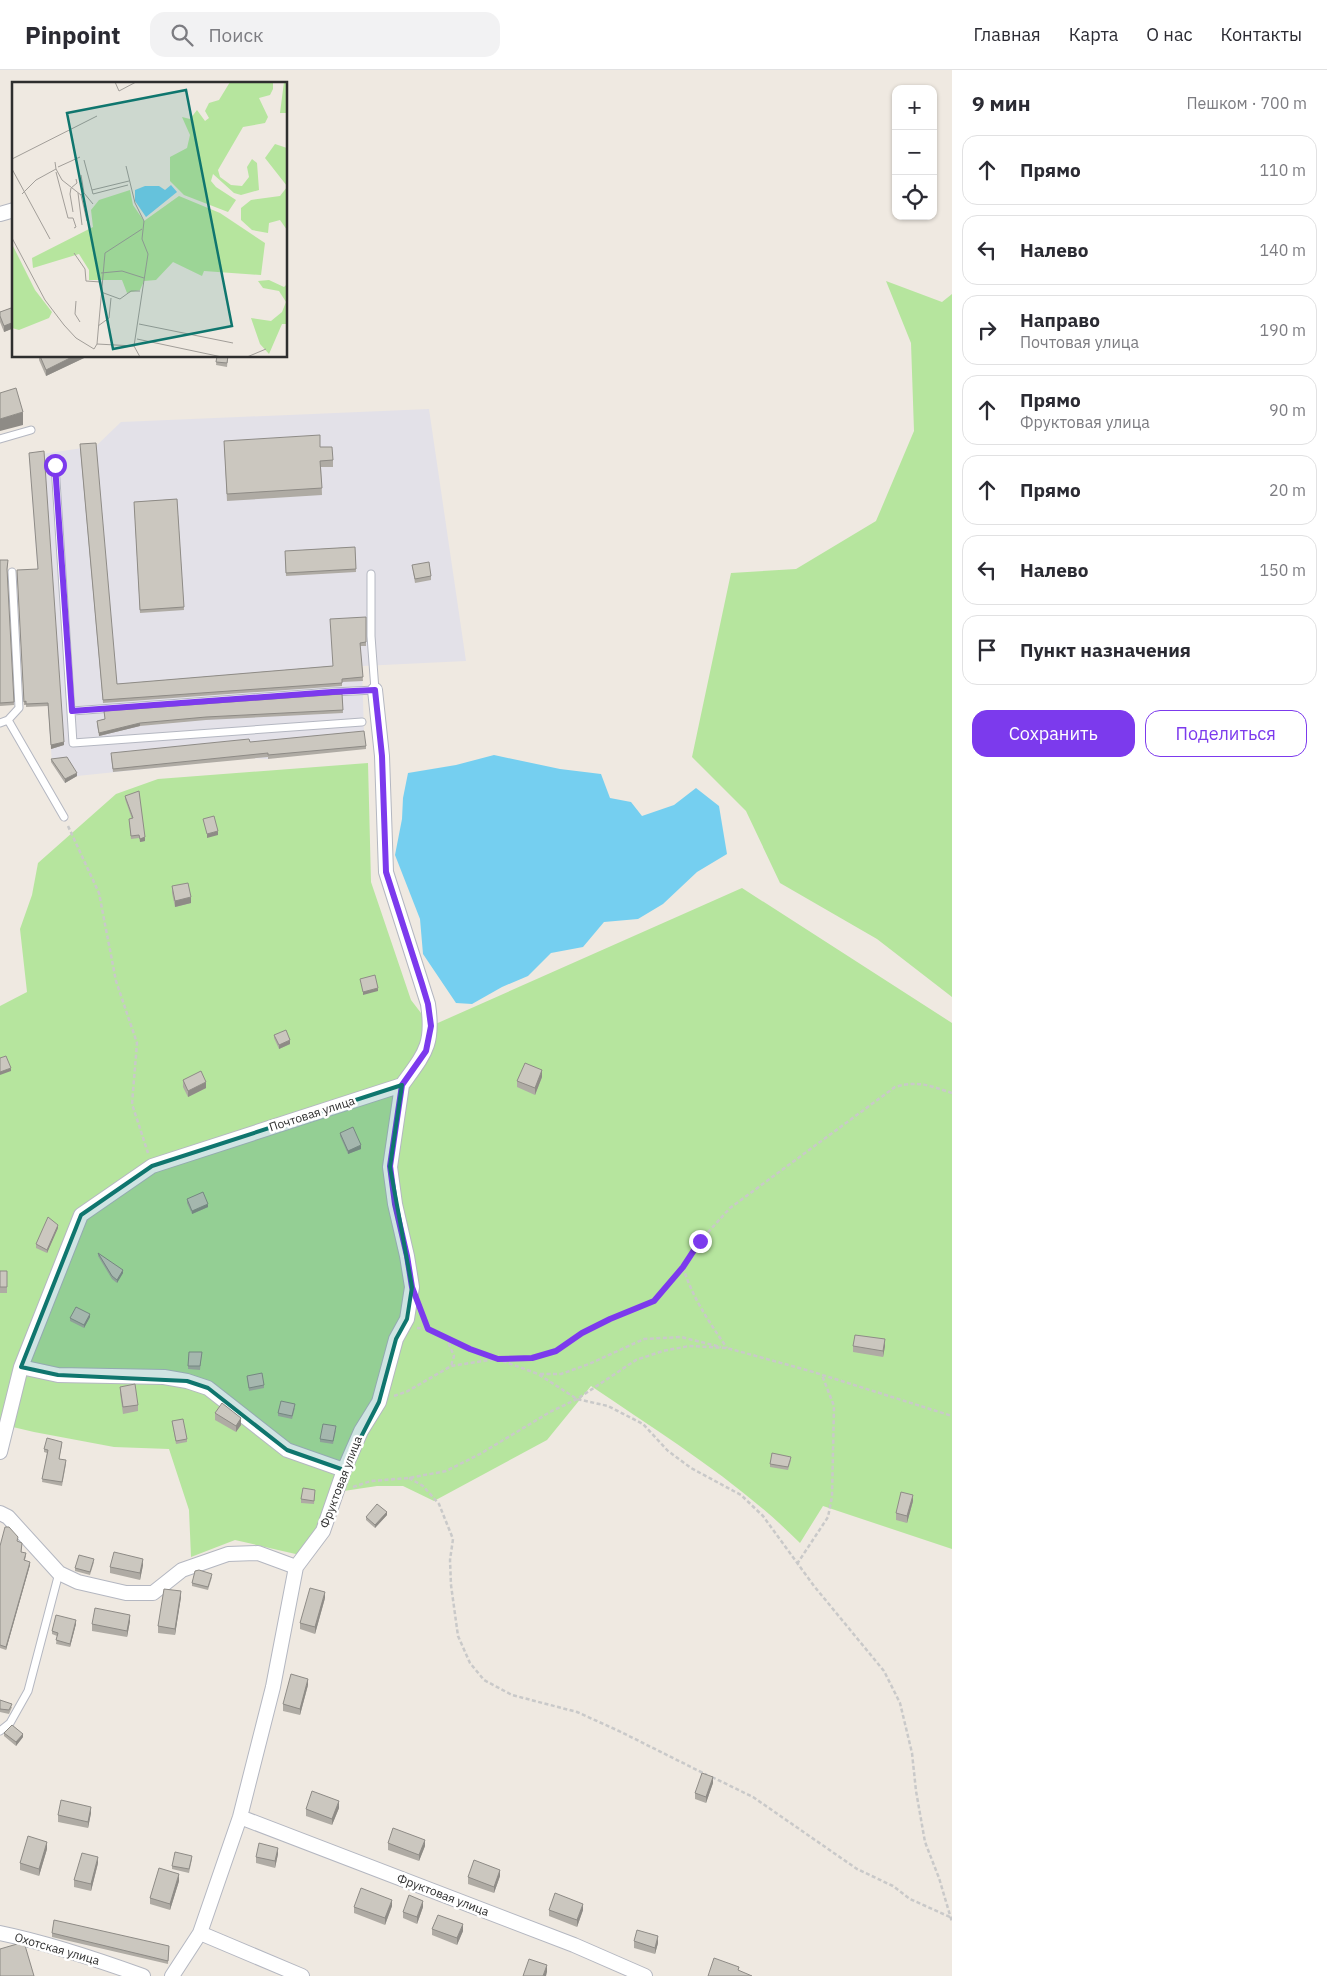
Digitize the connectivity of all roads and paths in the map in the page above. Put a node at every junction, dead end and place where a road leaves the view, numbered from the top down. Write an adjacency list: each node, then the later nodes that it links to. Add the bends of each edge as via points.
1 (31, 430): 2 (lane)
2 (0, 439)
3 (55, 465): 7 (lane)
4 (12, 572): 8 (lane, via 20,708)
5 (371, 574): 6 (lane)
6 (375, 690): 7 (lane); 12 (street, via 382,756 386,872 428,1004 431,1026 426,1051)
7 (72, 711): 9 (lane, via 73,743)
8 (8, 720): 10 (lane); 11 (lane)
9 (362, 722)
10 (0, 723)
11 (64, 818): 14 (path, via 99,893 116,981 137,1043 132,1104)
12 (402, 1085): 14 (street, Почтовая улица); 25 (street, Фруктовая улица, via 390,1166 412,1287 407,1319 396,1339)
13 (952, 1093): 15 (path, via 926,1084 908,1083 895,1087 730,1208 700,1241)
14 (152, 1166): 21 (street, Почтовая улица, via 81,1215)
15 (683, 1267): 18 (path, via 688,1286); 19 (path, via 654,1301 582,1333 556,1351 532,1358)
16 (422, 1312): 17 (path, via 428,1329)
17 (446, 1337): 19 (path); 20 (path, via 454,1356)
18 (727, 1348): 22 (path, via 681,1336 644,1339 561,1374); 23 (path); 24 (path, via 689,1346 636,1360)
19 (498, 1359): 20 (path); 22 (path)
20 (451, 1366): 25 (path, via 408,1391)
21 (22, 1367): 27 (street, Почтовая улица); 29 (street, via 58,1374 164,1377 187,1381 208,1388 287,1450)
22 (538, 1374): 24 (path)
23 (822, 1375): 26 (path); 33 (path, via 834,1406 832,1497 828,1517)
24 (576, 1399): 30 (path, via 446,1471); 33 (path, via 608,1406 643,1424 668,1451 691,1468 741,1495 763,1516)
25 (379, 1402): 29 (street, Фруктовая улица, via 361,1431)
26 (952, 1416)
27 (2, 1434): 28 (street, Почтовая улица)
28 (0, 1452)
29 (344, 1470): 31 (street, Фруктовая улица)
30 (409, 1478): 31 (path, via 371,1481); 38 (path, via 423,1486 439,1504 453,1540 451,1585 458,1636 470,1664 484,1680 512,1695 577,1712 753,1797 857,1869)
31 (337, 1492): 34 (street, Фруктовая улица, via 323,1530)
32 (0, 1513): 35 (street, via 8,1516)
33 (798, 1564): 38 (path, via 884,1671 900,1703 912,1753 925,1842)
34 (296, 1567): 35 (street, via 258,1553 228,1554 182,1570 153,1593 126,1593 78,1582); 37 (street, Фруктовая улица, via 273,1687)
35 (59, 1573): 36 (lane, via 28,1690 10,1722)
36 (0, 1731)
37 (240, 1817): 40 (street, Фруктовая улица); 45 (street, Фруктовая улица, via 574,1945)
38 (951, 1918): 39 (path)
39 (952, 1922)
40 (200, 1933): 43 (street, Фруктовая улица); 44 (street)
41 (0, 1934): 42 (street, Охотская улица, via 36,1940)
42 (143, 1976)
43 (172, 1976)
44 (302, 1976)
45 (645, 1976)

